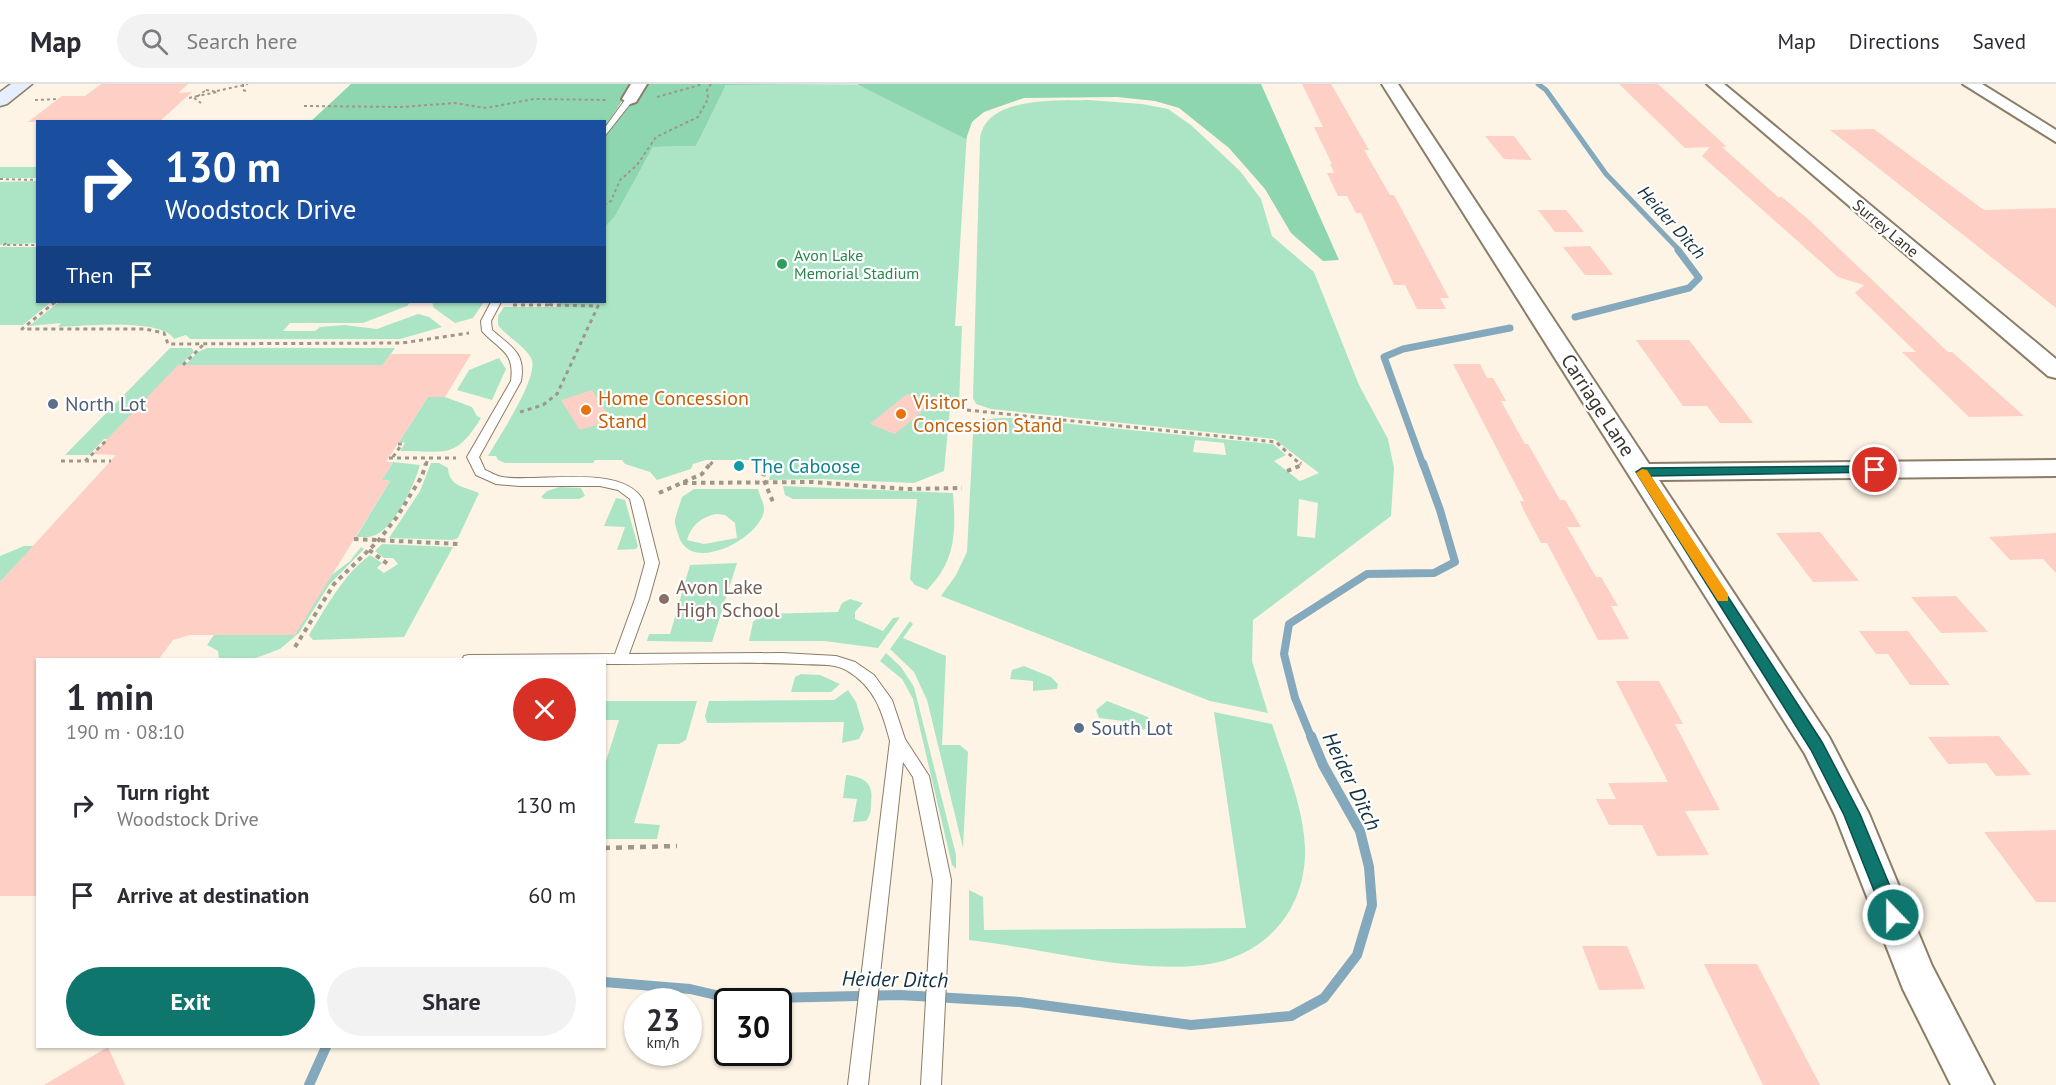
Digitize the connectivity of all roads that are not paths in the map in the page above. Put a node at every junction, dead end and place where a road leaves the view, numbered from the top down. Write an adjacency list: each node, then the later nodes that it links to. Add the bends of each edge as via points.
1 (23, 84): 7 (street)
2 (639, 84): 6 (street)
3 (1390, 84): 13 (street, Carriage Lane)
4 (1715, 84): 11 (street, Surrey Lane)
5 (1971, 84): 9 (street)
6 (630, 99): 8 (lane)
7 (0, 100)
8 (606, 132)
9 (2056, 137)
10 (495, 303): 15 (lane, via 486,321 487,331 513,352 518,361 516,381 473,458 474,465 479,473 495,479 605,483 617,485 635,497 652,561)
11 (2056, 371)
12 (2056, 468): 13 (street)
13 (1642, 472): 19 (street, Carriage Lane, via 1817,746 1852,814 1917,976)
14 (606, 659): 15 (lane)
15 (620, 659): 16 (lane, via 836,661 856,669 878,688)
16 (898, 741): 17 (lane); 18 (lane, via 921,776 942,880)
17 (858, 1085)
18 (931, 1085)
19 (1973, 1085)

